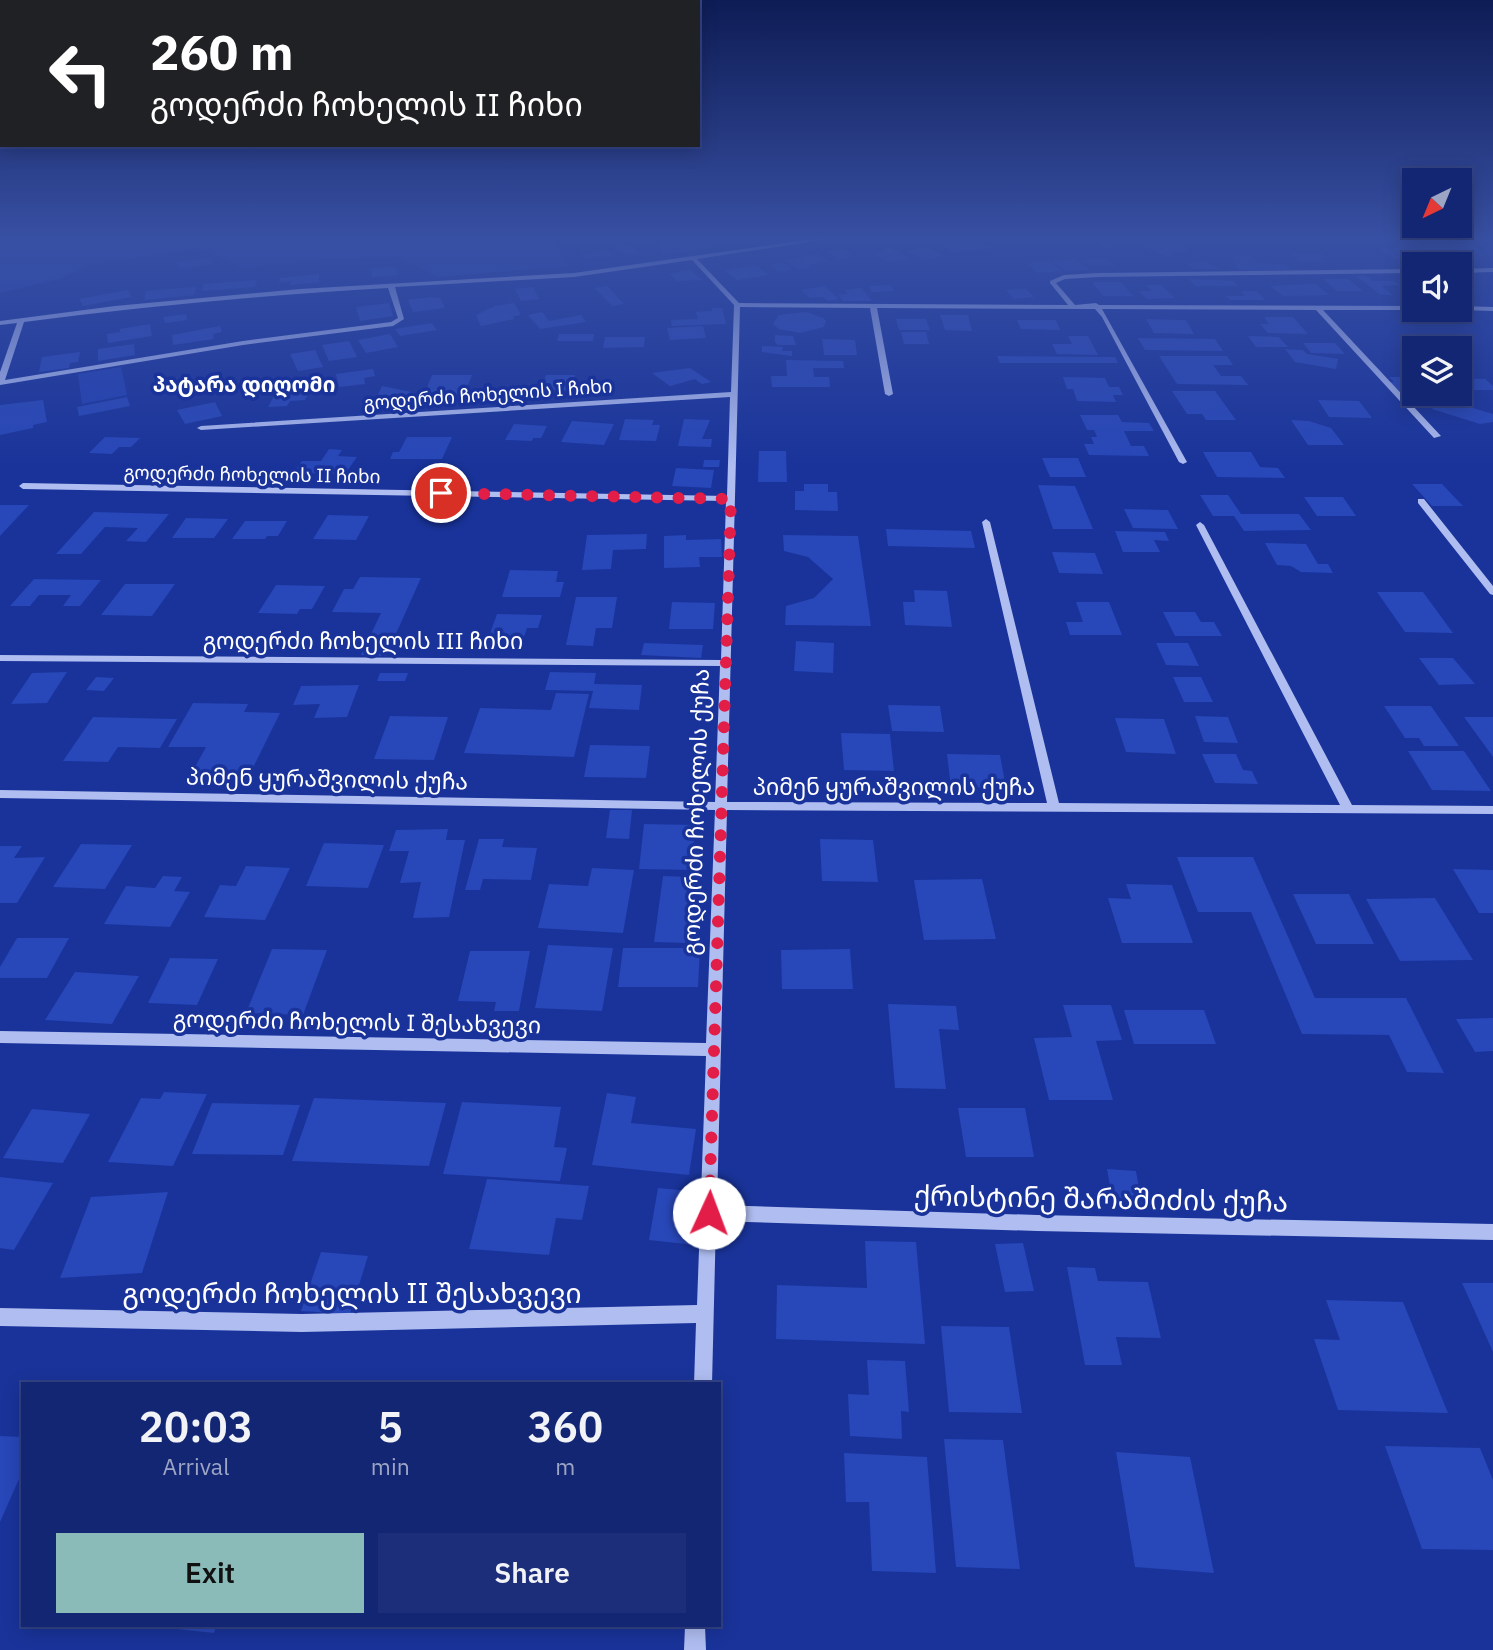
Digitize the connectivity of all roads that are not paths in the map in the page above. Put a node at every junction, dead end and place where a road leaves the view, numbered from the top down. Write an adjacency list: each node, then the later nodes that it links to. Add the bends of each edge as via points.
1 (88, 313): 7 (street)
2 (399, 313): 9 (street, via 401,319 393,324)
3 (737, 313): 10 (street, გოდერძი ჩოხელის ქუჩა)
4 (874, 313): 11 (street)
5 (1102, 313): 14 (street)
6 (1323, 313): 13 (street)
7 (21, 320): 8 (street); 9 (street)
8 (0, 323)
9 (0, 383)
10 (734, 394): 12 (street, გოდერძი ჩოხელის I ჩიხი); 16 (street, გოდერძი ჩოხელის ქუჩა)
11 (889, 394)
12 (201, 428)
13 (1437, 436)
14 (1183, 462)
15 (23, 486): 16 (street, გოდერძი ჩოხელის II ჩიხი)
16 (731, 499): 22 (street, გოდერძი ჩოხელის ქუჩა)
17 (1421, 501): 20 (street)
18 (986, 522): 25 (street)
19 (1200, 525): 26 (street)
20 (1493, 592)
21 (0, 658): 22 (street, გოდერძი ჩოხელის III ჩიხი)
22 (726, 663): 24 (street, გოდერძი ჩოხელის ქუჩა)
23 (0, 794): 24 (street, პიმენ ყურაშვილის ქუჩა)
24 (721, 806): 25 (street, პიმენ ყურაშვილის ქუჩა); 29 (street, გოდერძი ჩოხელის ქუჩა)
25 (1054, 808): 26 (street, პიმენ ყურაშვილის ქუჩა)
26 (1348, 809): 27 (street, პიმენ ყურაშვილის ქუჩა)
27 (1493, 810)
28 (0, 1037): 29 (street, გოდერძი ჩოხელის I შესახვევი)
29 (714, 1050): 30 (street, გოდერძი ჩოხელის ქუჩა)
30 (709, 1213): 31 (street, ქრისტინე შარაშიძის ქუჩა); 32 (street, გოდერძი ჩოხელის ქუჩა)
31 (1493, 1232)
32 (705, 1314): 33 (street, გოდერძი ჩოხელის II შესახვევი, via 302,1323); 34 (street, გოდერძი ჩოხელის ქუჩა)
33 (0, 1317)
34 (703, 1382)
35 (695, 1627): 36 (street)
36 (695, 1650)

